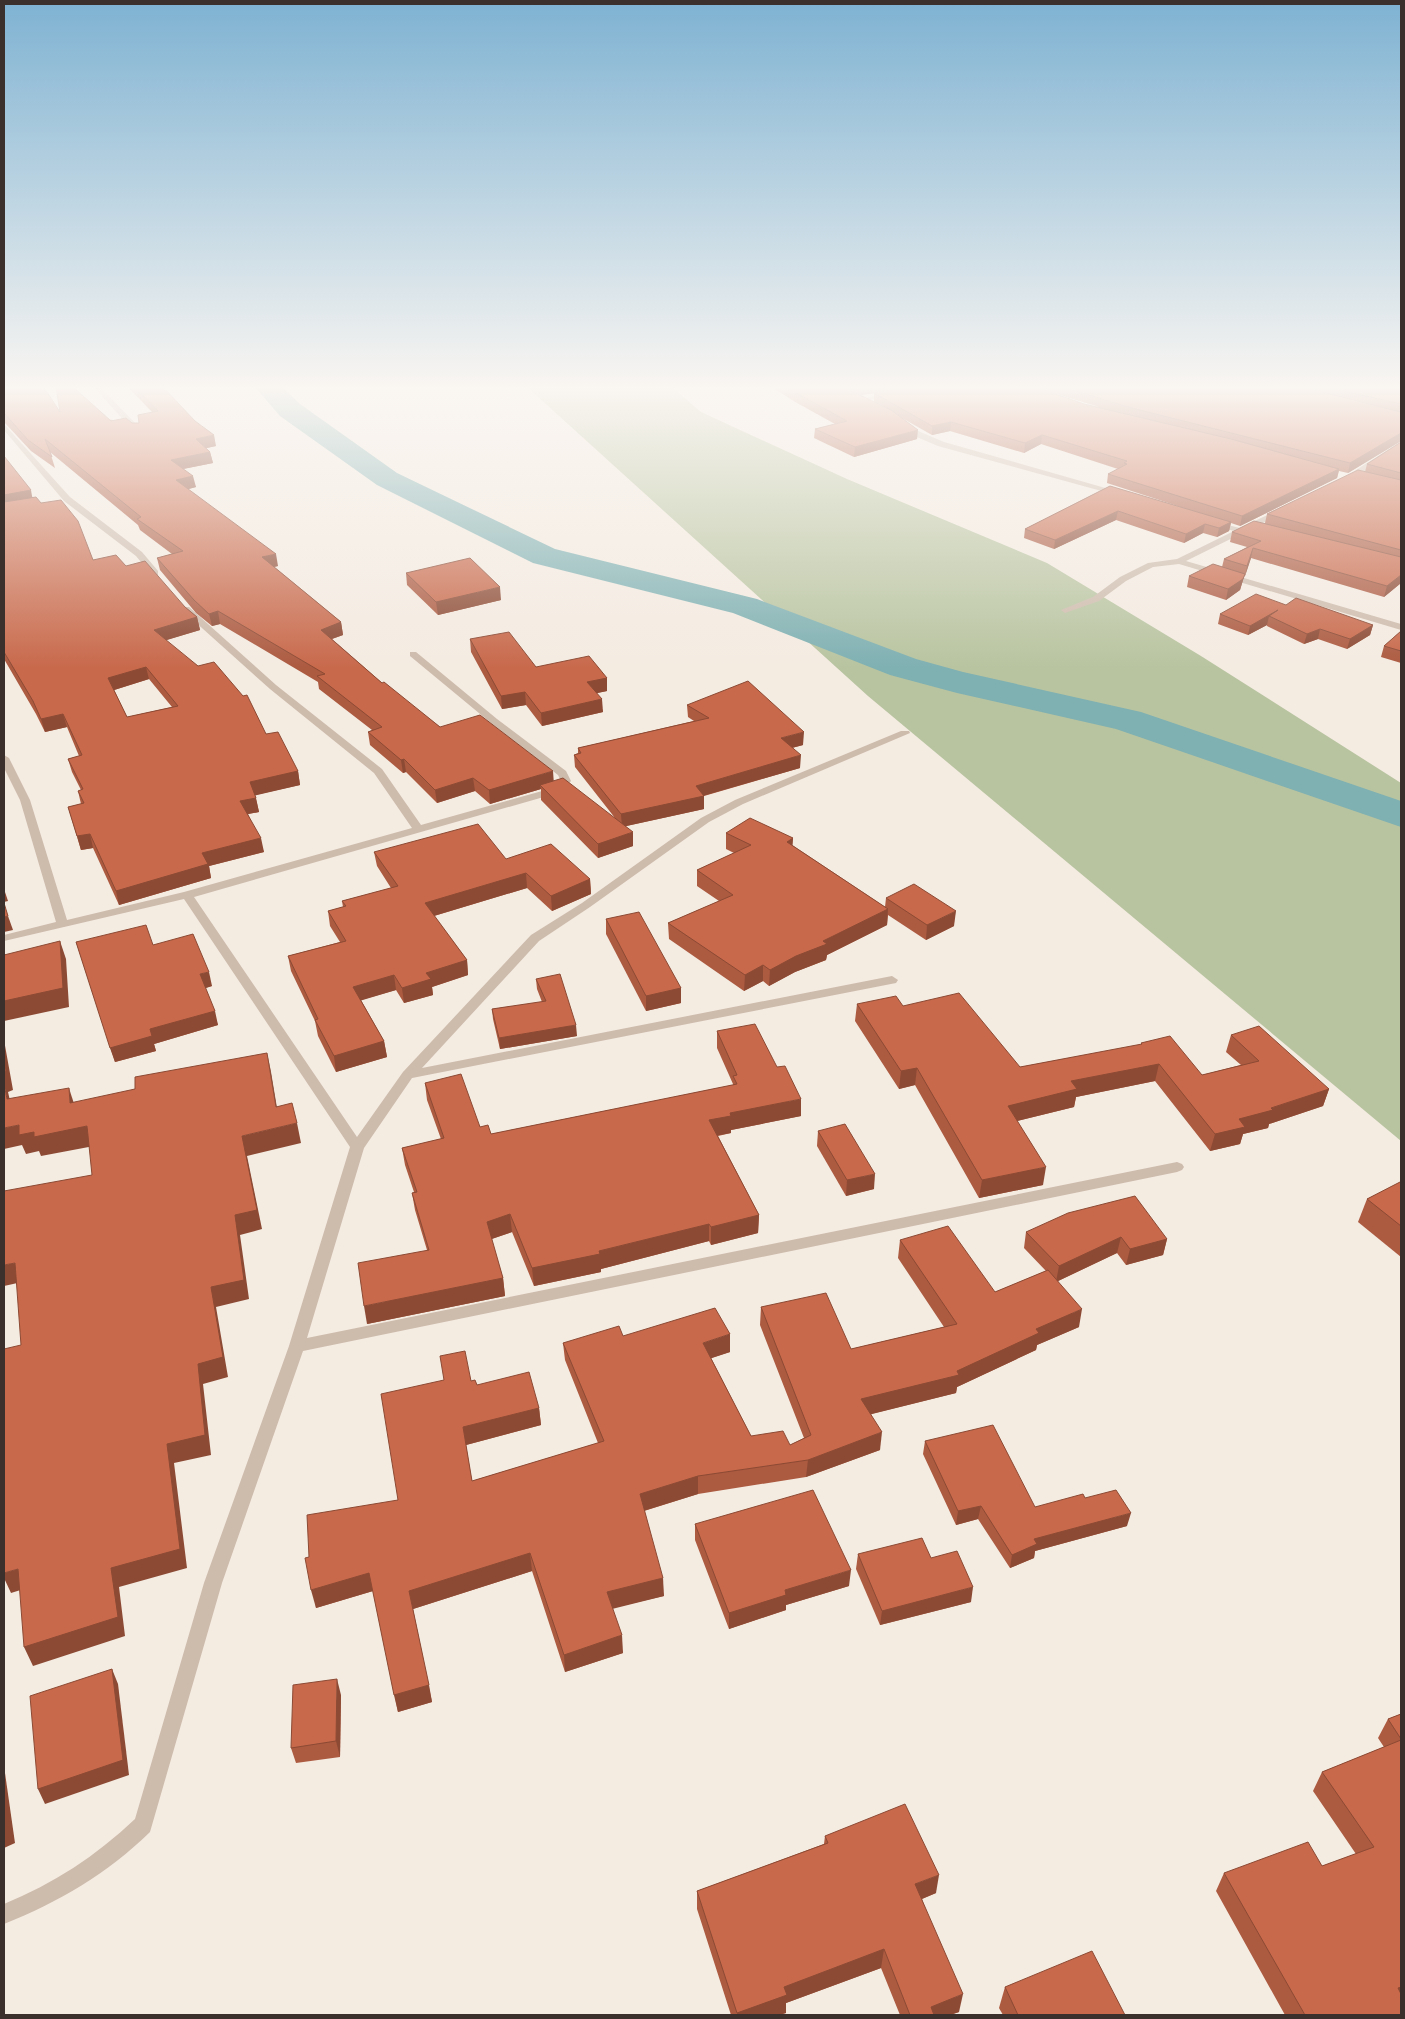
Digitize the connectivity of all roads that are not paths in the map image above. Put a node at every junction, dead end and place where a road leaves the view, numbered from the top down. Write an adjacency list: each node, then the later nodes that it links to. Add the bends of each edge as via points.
1 (47, 480): 10 (street, via 62,500 139,554)
2 (1070, 480): 3 (street)
3 (1130, 497)
4 (1288, 508): 6 (street)
5 (1204, 520): 8 (street)
6 (1252, 526): 7 (street); 8 (street)
7 (1262, 528)
8 (1241, 531): 9 (street)
9 (1179, 561): 12 (street, via 1151,565 1096,599); 13 (street)
10 (162, 581)
11 (180, 602): 17 (street, via 273,688 378,771)
12 (1065, 610)
13 (1401, 627)
14 (413, 654): 17 (street, via 562,773 566,781 557,790)
15 (905, 733): 22 (street, via 739,802 705,820 535,938)
16 (4, 758): 19 (street, via 25,800)
17 (418, 829): 18 (street)
18 (187, 896): 19 (street); 23 (street)
19 (63, 925): 20 (street)
20 (4, 938)
21 (892, 980): 22 (street)
22 (408, 1075): 23 (street)
23 (358, 1147): 25 (street)
24 (1178, 1168): 25 (street)
25 (297, 1346): 26 (street, via 213,1582 143,1825 122,1847 90,1870 32,1903)
26 (4, 1914)

